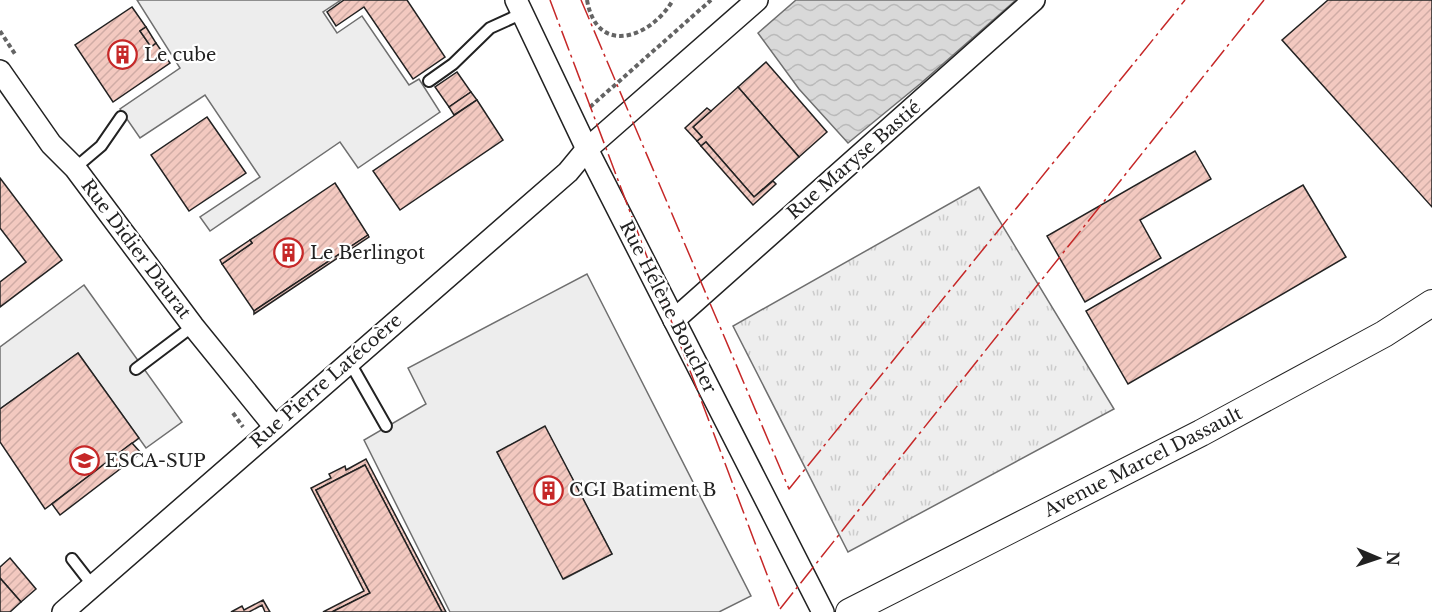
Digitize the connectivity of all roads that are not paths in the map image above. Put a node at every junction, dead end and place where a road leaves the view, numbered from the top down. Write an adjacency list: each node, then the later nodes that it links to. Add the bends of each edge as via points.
1 (757, 0): 7 (street, Rue Pierre Latécoère)
2 (1034, 0): 10 (street, Rue Maryse Bastié)
3 (520, 7): 5 (lane); 7 (street, Rue Hélène Boucher)
4 (0, 70): 8 (street, Rue Didier Daurat, via 51,144)
5 (429, 81)
6 (121, 117): 8 (lane, via 101,146)
7 (587, 149): 10 (street, Rue Hélène Boucher); 12 (street, Rue Pierre Latécoère, via 568,172)
8 (75, 168): 11 (street, Rue Didier Daurat)
9 (1432, 303): 20 (street, Avenue Marcel Dassault, via 1384,334 1201,433)
10 (674, 320): 19 (street, Rue Hélène Boucher)
11 (193, 326): 13 (lane); 14 (street, Rue Didier Daurat)
12 (348, 360): 14 (street, Rue Pierre Latécoère); 15 (lane)
13 (136, 369)
14 (274, 426): 17 (street, Rue Pierre Latécoère)
15 (386, 426)
16 (72, 560): 17 (lane)
17 (93, 586): 18 (street, Rue Pierre Latécoère)
18 (63, 612)
19 (823, 612)
20 (849, 612)

